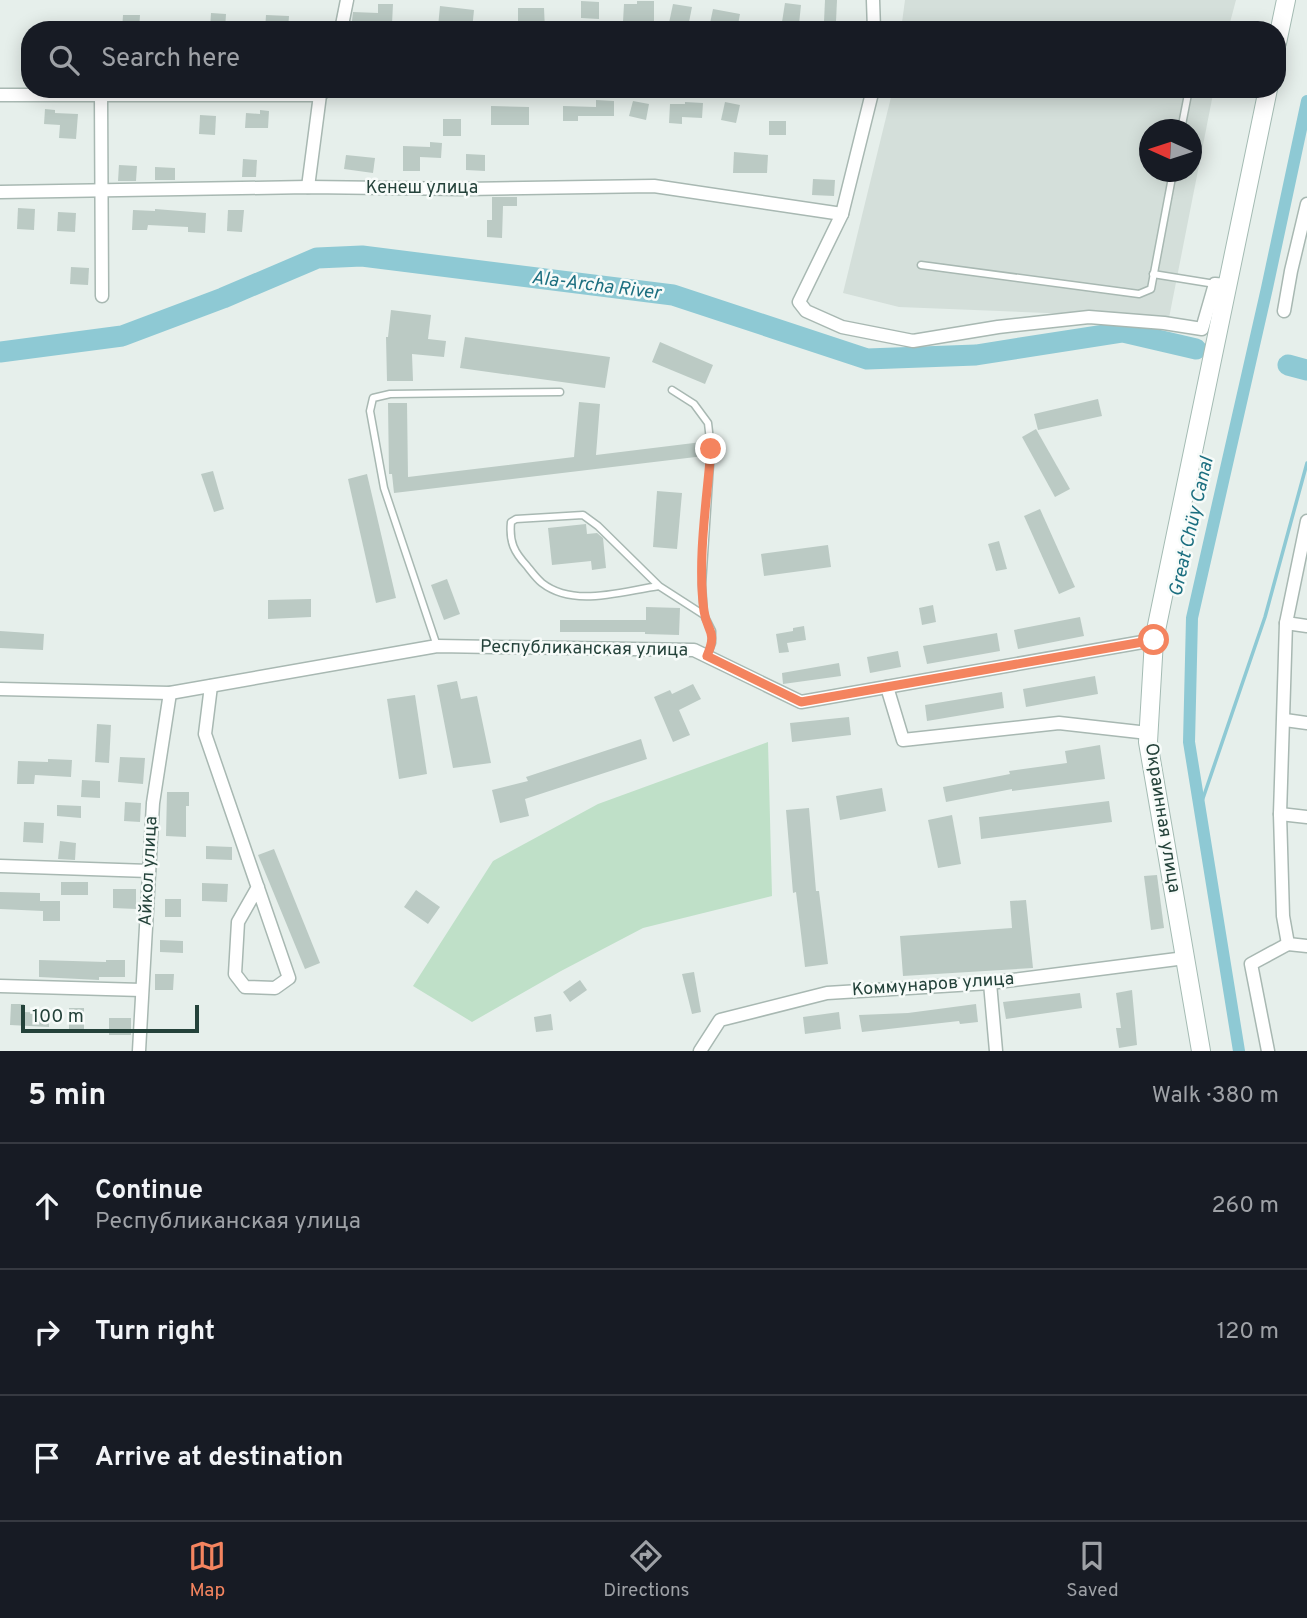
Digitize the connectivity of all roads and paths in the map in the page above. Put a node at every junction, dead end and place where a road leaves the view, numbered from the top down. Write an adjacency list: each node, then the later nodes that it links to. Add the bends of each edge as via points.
1 (346, 0): 4 (street)
2 (873, 0): 5 (street)
3 (1286, 0): 6 (street)
4 (342, 21)
5 (874, 21)
6 (1282, 21)
7 (0, 95): 8 (street)
8 (21, 95)
9 (101, 98): 17 (street)
10 (322, 98): 16 (street)
11 (871, 98): 20 (street)
12 (1187, 98): 14 (lane)
13 (1266, 98): 23 (street, Окраинная улица)
14 (1183, 119)
15 (1171, 182): 22 (lane)
16 (308, 187): 17 (street, Кенеш улица); 20 (street, Кенеш улица, via 654,186)
17 (101, 191): 18 (street, Кенеш улица); 24 (street)
18 (0, 192)
19 (1307, 204): 25 (street)
20 (842, 214): 23 (street, via 799,302 806,311 842,327 913,341 1089,317 1202,329)
21 (921, 265): 22 (lane, via 1139,294 1150,289)
22 (1153, 274): 23 (lane)
23 (1221, 285): 33 (street, Окраинная улица, via 1208,379)
24 (102, 296)
25 (1284, 311)
26 (672, 390): 30 (lane, via 694,404 708,423 711,449)
27 (560, 392): 34 (lane, via 373,398 370,411 384,488)
28 (1307, 522): 31 (street)
29 (659, 586): 29 (lane, via 583,597 567,595 542,583 514,552 511,522 583,515 616,541); 30 (lane)
30 (704, 615): 35 (lane, via 712,631)
31 (1286, 623): 32 (street); 40 (street)
32 (1307, 626)
33 (1154, 640): 37 (street, Республиканская улица); 42 (street, Окраинная улица)
34 (437, 646): 35 (street, Республиканская улица, via 694,650); 36 (street, Республиканская улица)
35 (707, 656): 37 (street, Республиканская улица, via 801,702)
36 (211, 686): 39 (street, Республиканская улица); 47 (street, via 205,734)
37 (887, 687): 42 (street, via 903,740 1059,723)
38 (0, 689): 39 (street, Республиканская улица)
39 (170, 693): 46 (street, Айкол улица, via 153,803)
40 (1285, 720): 41 (street); 43 (street)
41 (1307, 723)
42 (1148, 733): 50 (street, Окраинная улица)
43 (1280, 814): 44 (street); 48 (street)
44 (1307, 817)
45 (0, 866): 46 (street)
46 (149, 871): 53 (street, Айкол улица)
47 (258, 887): 47 (street, via 289,978 275,988 245,987 235,974 238,922)
48 (1288, 944): 49 (street); 58 (street, via 1251,964)
49 (1307, 946)
50 (1185, 958): 51 (street, Коммунаров улица); 57 (street, Окраинная улица)
51 (990, 983): 55 (street, Коммунаров улица, via 827,993 720,1020); 56 (street)
52 (0, 986): 53 (street)
53 (142, 990): 54 (street, Айкол улица)
54 (139, 1051)
55 (700, 1051)
56 (996, 1051)
57 (1201, 1051)
58 (1268, 1051)

